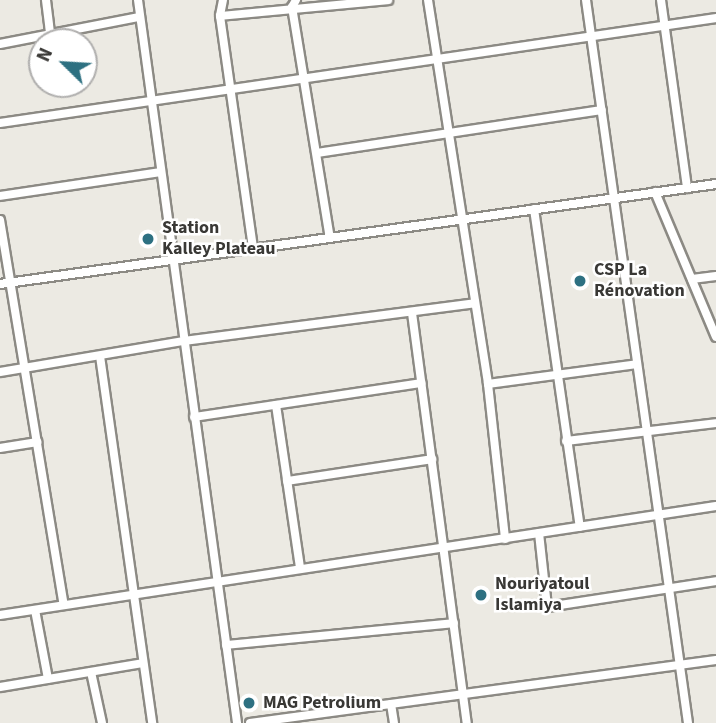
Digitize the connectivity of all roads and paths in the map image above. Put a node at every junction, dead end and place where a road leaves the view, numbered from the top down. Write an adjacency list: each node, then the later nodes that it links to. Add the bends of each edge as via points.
1 (46, 0): 13 (street)
2 (138, 0): 10 (street)
3 (223, 0): 9 (street)
4 (388, 0): 8 (street)
5 (428, 0): 18 (street)
6 (586, 0): 15 (street)
7 (661, 0): 12 (street)
8 (294, 4): 9 (street); 19 (street)
9 (220, 16): 20 (street)
10 (139, 17): 14 (street); 21 (street)
11 (716, 18): 12 (street)
12 (664, 26): 15 (street); 28 (street)
13 (49, 28)
14 (81, 28)
15 (591, 36): 18 (street); 22 (street)
16 (28, 38): 17 (street)
17 (0, 44)
18 (437, 59): 19 (street); 24 (street)
19 (305, 78): 20 (street); 25 (street)
20 (231, 89): 21 (street); 36 (street)
21 (149, 101): 23 (street); 26 (street)
22 (602, 110): 24 (street); 31 (street)
23 (0, 123)
24 (449, 133): 25 (street); 33 (street)
25 (317, 153): 35 (street)
26 (160, 172): 30 (street); 37 (street)
27 (716, 184): 28 (street)
28 (687, 188): 29 (street)
29 (655, 192): 31 (street); 39 (street)
30 (0, 196)
31 (614, 198): 32 (street); 47 (street)
32 (534, 209): 33 (street); 50 (street)
33 (462, 219): 35 (street); 42 (street)
34 (0, 220): 40 (street)
35 (330, 238): 36 (street)
36 (253, 248): 37 (street)
37 (173, 260): 40 (street); 45 (street)
38 (716, 276): 39 (street)
39 (692, 279): 44 (street)
40 (10, 283): 41 (street); 48 (street)
41 (0, 284)
42 (475, 303): 43 (street); 52 (street)
43 (412, 313): 45 (street); 51 (street)
44 (716, 337)
45 (184, 341): 46 (street); 54 (street)
46 (100, 356): 48 (street); 72 (street)
47 (637, 364): 50 (street); 56 (street)
48 (23, 369): 49 (street); 58 (street)
49 (0, 372)
50 (557, 375): 52 (street); 57 (street)
51 (421, 383): 53 (street); 60 (street)
52 (488, 384): 66 (street)
53 (276, 405): 54 (street); 61 (street)
54 (194, 418): 69 (street)
55 (716, 423): 56 (street)
56 (647, 430): 57 (street); 63 (street)
57 (566, 441): 64 (street)
58 (37, 442): 59 (street); 73 (street)
59 (0, 448)
60 (432, 459): 61 (street); 67 (street)
61 (287, 481): 68 (street)
62 (716, 506): 63 (street)
63 (659, 515): 64 (street); 71 (street)
64 (580, 527): 65 (street)
65 (538, 533): 66 (street); 71 (street, via 547,607)
66 (505, 539): 67 (street)
67 (444, 548): 68 (street); 76 (street)
68 (300, 568): 69 (street)
69 (216, 580): 72 (street); 77 (street)
70 (716, 581): 71 (street)
71 (669, 588): 80 (street)
72 (135, 593): 73 (street); 79 (street)
73 (64, 605): 74 (street)
74 (35, 610): 75 (street); 82 (street)
75 (0, 615)
76 (454, 623): 77 (street); 84 (street)
77 (226, 645): 89 (street)
78 (716, 660): 80 (street)
79 (143, 663): 81 (street); 88 (street)
80 (679, 665): 84 (street); 94 (street)
81 (91, 672): 82 (street); 87 (street)
82 (48, 679): 83 (street)
83 (0, 687)
84 (463, 694): 85 (street); 93 (street)
85 (391, 704): 86 (street); 92 (street)
86 (324, 713): 90 (street); 91 (street)
87 (102, 723)
88 (152, 723)
89 (237, 723)
90 (250, 723)
91 (325, 723)
92 (394, 723)
93 (467, 723)
94 (688, 723)

